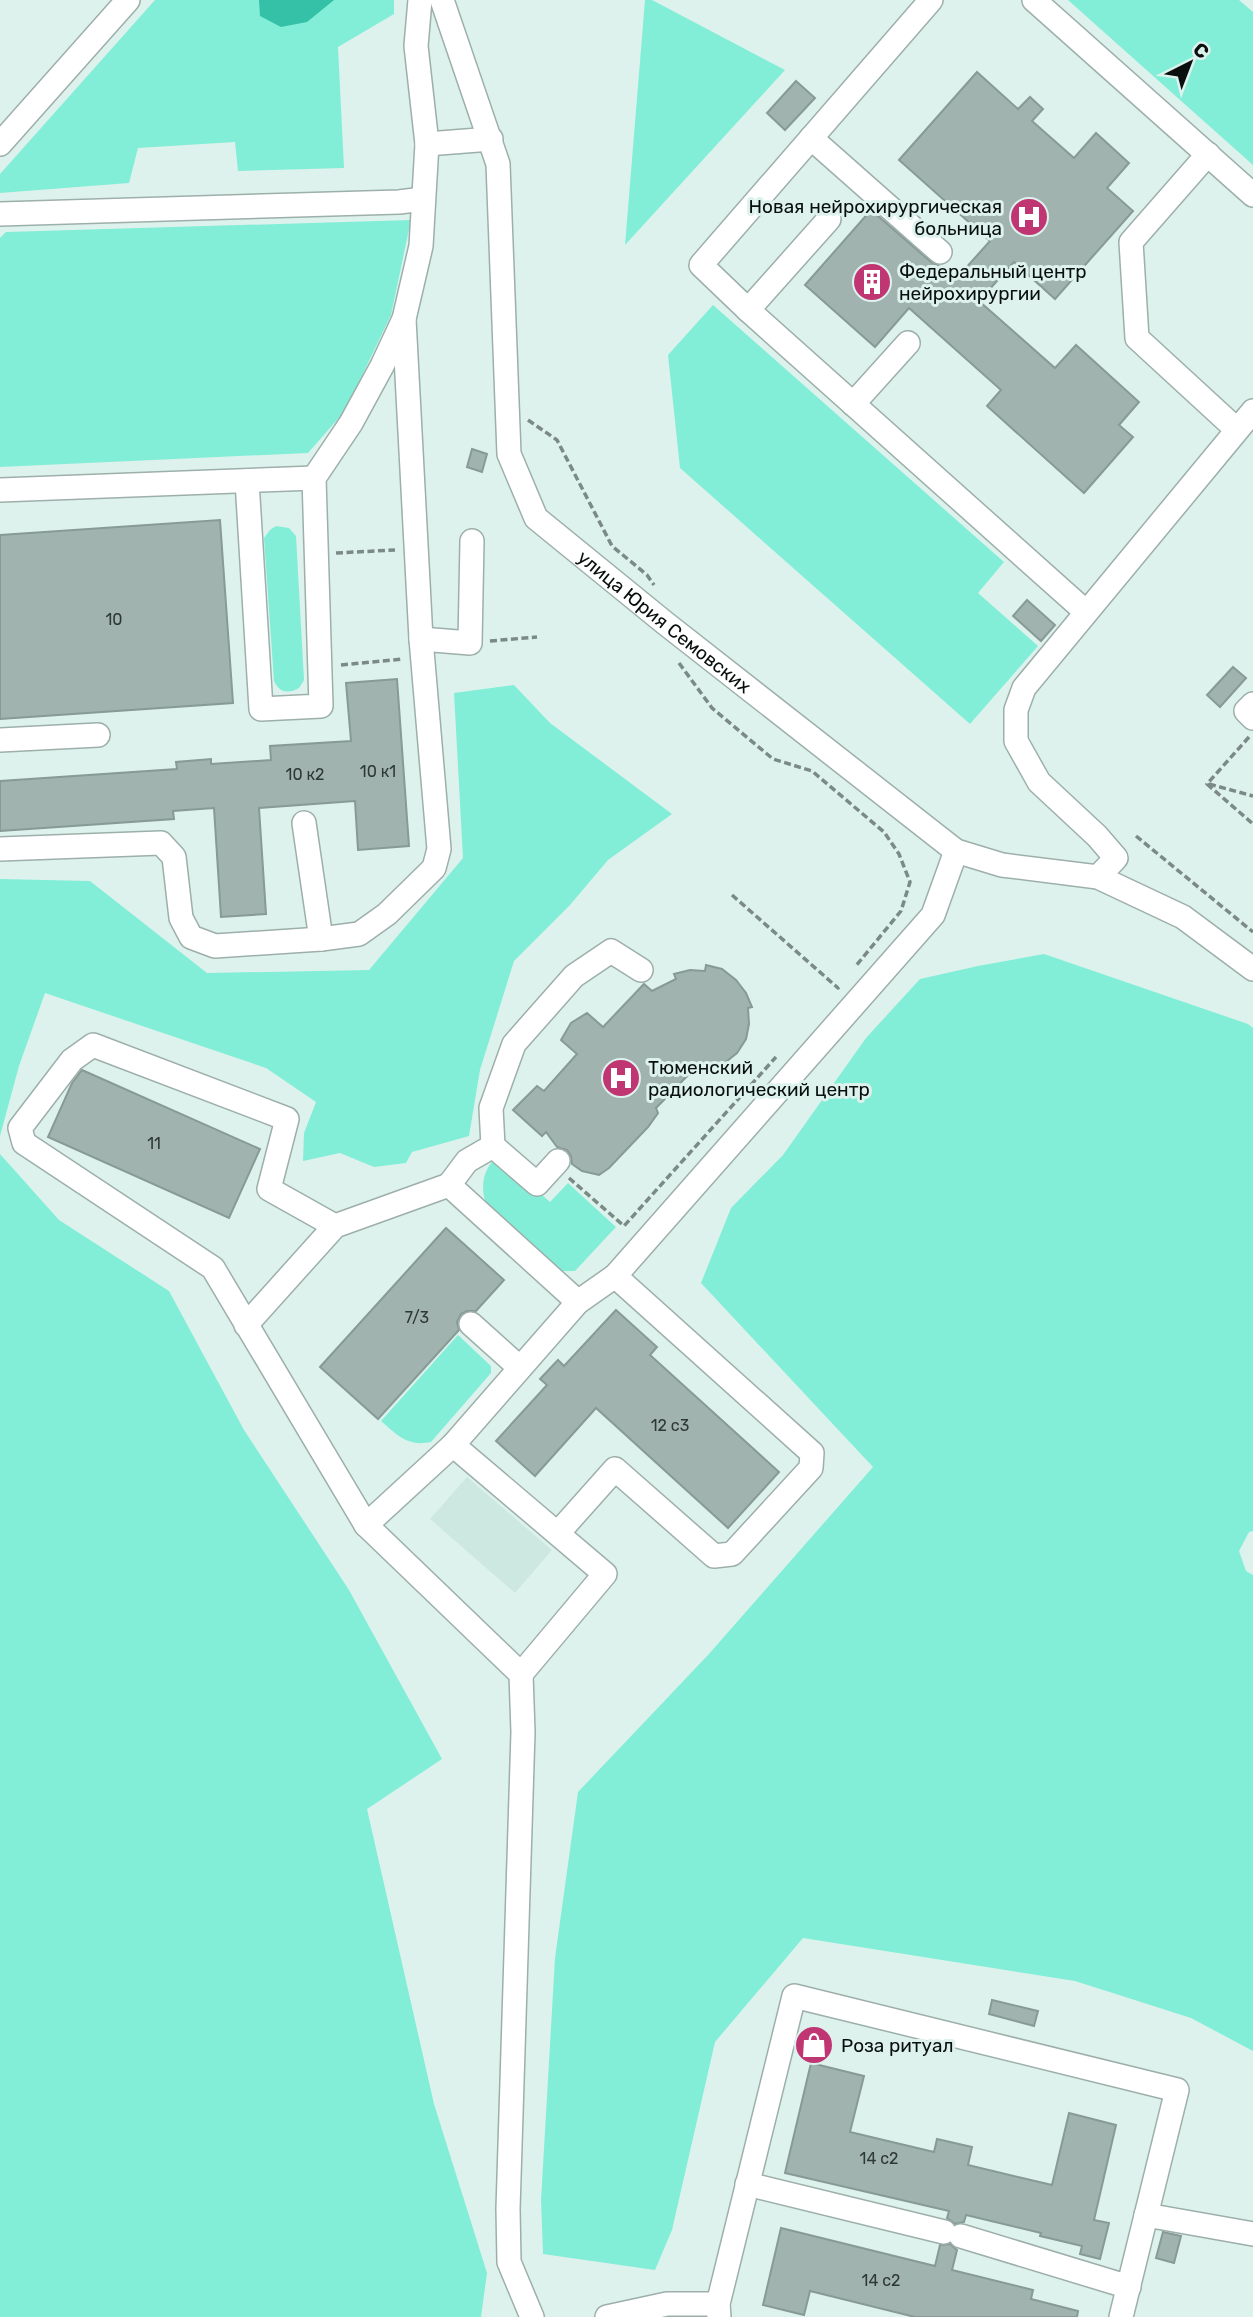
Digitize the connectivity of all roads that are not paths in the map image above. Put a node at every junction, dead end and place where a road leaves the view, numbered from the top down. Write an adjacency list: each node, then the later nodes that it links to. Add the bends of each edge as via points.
1 (128, 0): 9 (street)
2 (420, 0): 8 (street, via 416,46)
3 (442, 0): 7 (street, улица Юрия Семовских)
4 (931, 0): 6 (street)
5 (1034, 0): 10 (street)
6 (811, 138): 15 (street); 16 (street, via 701,265)
7 (491, 139): 8 (street); 34 (street, улица Юрия Семовских, via 499,180 509,454 536,518)
8 (427, 144): 12 (street)
9 (0, 145)
10 (1208, 154): 11 (street); 21 (street, via 1131,242 1137,338)
11 (1253, 195)
12 (423, 199): 13 (street); 17 (street, via 421,246)
13 (0, 214)
14 (829, 219): 16 (street)
15 (940, 252)
16 (748, 310): 19 (street)
17 (404, 319): 22 (street, via 351,424); 27 (street)
18 (908, 344): 19 (street)
19 (853, 404): 26 (street)
20 (1253, 411): 21 (street)
21 (1236, 429): 26 (street)
22 (314, 478): 23 (street); 23 (street, via 321,706 261,709)
23 (247, 481): 24 (street)
24 (0, 490)
25 (472, 541): 27 (street, via 470,643)
26 (1086, 612): 35 (street, via 1024,688 1016,710 1016,741 1039,782 1116,858)
27 (421, 639): 36 (street, via 439,849 434,868 359,934)
28 (1253, 704): 29 (street, via 1246,711)
29 (1253, 718)
30 (98, 735): 31 (street)
31 (0, 740)
32 (303, 823): 36 (street)
33 (0, 849): 36 (street, via 161,843 174,857 181,918 191,937 215,946)
34 (956, 852): 35 (street, улица Юрия Семовских, via 1002,865); 43 (street, via 933,915)
35 (1098, 877): 37 (street, улица Юрия Семовских, via 1184,916)
36 (321, 939)
37 (1253, 969)
38 (640, 970): 39 (street, via 611,951 574,976 514,1044 491,1108)
39 (493, 1146): 40 (street, via 537,1184); 41 (street, via 467,1161)
40 (556, 1163)
41 (449, 1185): 42 (street); 44 (street)
42 (335, 1226): 46 (street); 46 (street, via 269,1189 287,1119 93,1045 72,1060 20,1128 24,1143 213,1268)
43 (615, 1276): 44 (street); 50 (street, via 812,1454 811,1468 732,1554 714,1556 615,1469)
44 (578, 1302): 47 (street)
45 (471, 1324): 47 (street)
46 (246, 1325): 49 (street)
47 (520, 1367): 48 (street)
48 (453, 1445): 49 (street); 50 (street)
49 (366, 1525): 51 (street)
50 (558, 1533): 51 (street, via 605,1574)
51 (521, 1674): 57 (street, via 508,2209 509,2262)
52 (747, 2184): 53 (street, via 793,1996 1177,2090); 55 (street, via 952,2234); 56 (street)
53 (1146, 2215): 54 (street); 55 (street)
54 (1253, 2234)
55 (1129, 2287): 59 (street)
56 (718, 2310): 58 (street, via 667,2304)
57 (532, 2317)
58 (607, 2317)
59 (1121, 2317)

